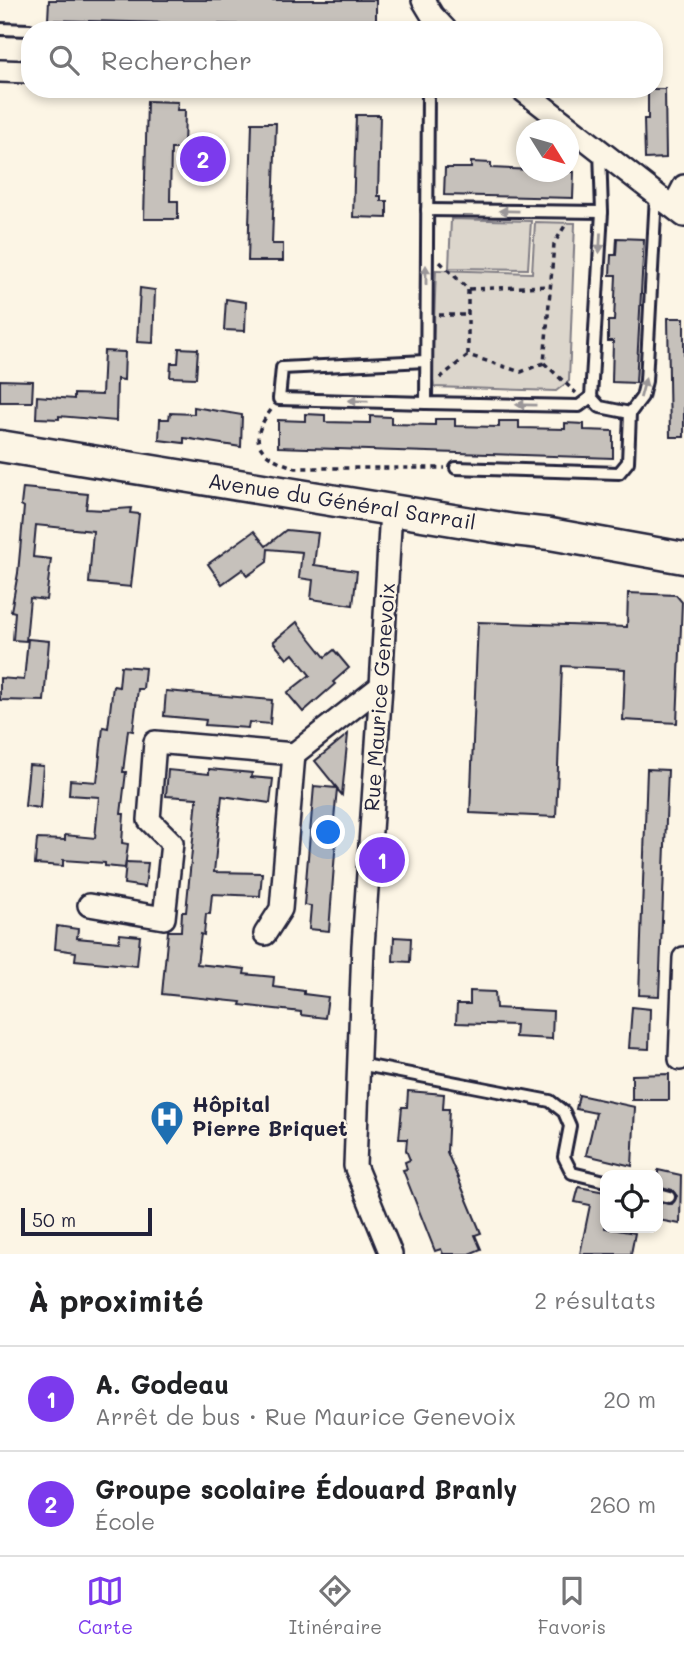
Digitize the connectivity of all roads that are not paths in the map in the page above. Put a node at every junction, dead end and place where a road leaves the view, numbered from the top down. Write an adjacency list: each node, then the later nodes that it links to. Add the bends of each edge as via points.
1 (424, 0): 2 (street)
2 (436, 21)
3 (0, 29): 4 (lane)
4 (21, 30)
5 (0, 71): 6 (street)
6 (21, 72)
7 (428, 98): 12 (lane)
8 (533, 98): 9 (street)
9 (600, 150): 11 (street); 13 (lane)
10 (684, 186): 11 (street)
11 (671, 206): 17 (lane, one-way to 11, via 642,397 646,381)
12 (426, 210): 13 (lane, one-way to 12); 14 (lane, one-way to 12)
13 (602, 212): 15 (lane, one-way to 15)
14 (426, 361): 16 (lane); 16 (lane, one-way to 14, via 279,400 282,368)
15 (588, 399): 16 (lane, one-way to 16, via 579,406); 17 (lane, via 600,407)
16 (426, 402)
17 (630, 413): 19 (lane, via 628,462 619,472)
18 (0, 446): 20 (main road, Avenue du Général Sarrail)
19 (456, 468)
20 (391, 510): 21 (main road, Avenue du Général Sarrail); 22 (street, Rue Maurice Genevoix)
21 (684, 558)
22 (382, 685): 23 (street); 28 (street, Rue Maurice Genevoix)
23 (294, 754): 24 (street, via 155,742 149,820 172,843 163,918); 25 (street, via 281,909)
24 (89, 905)
25 (265, 934)
26 (684, 958): 27 (street)
27 (680, 1059)
28 (359, 1064): 29 (lane, via 550,1101 564,1112 570,1126 564,1157 572,1173); 30 (street, Rue Maurice Genevoix, via 355,1166)
29 (600, 1180)
30 (391, 1254)

